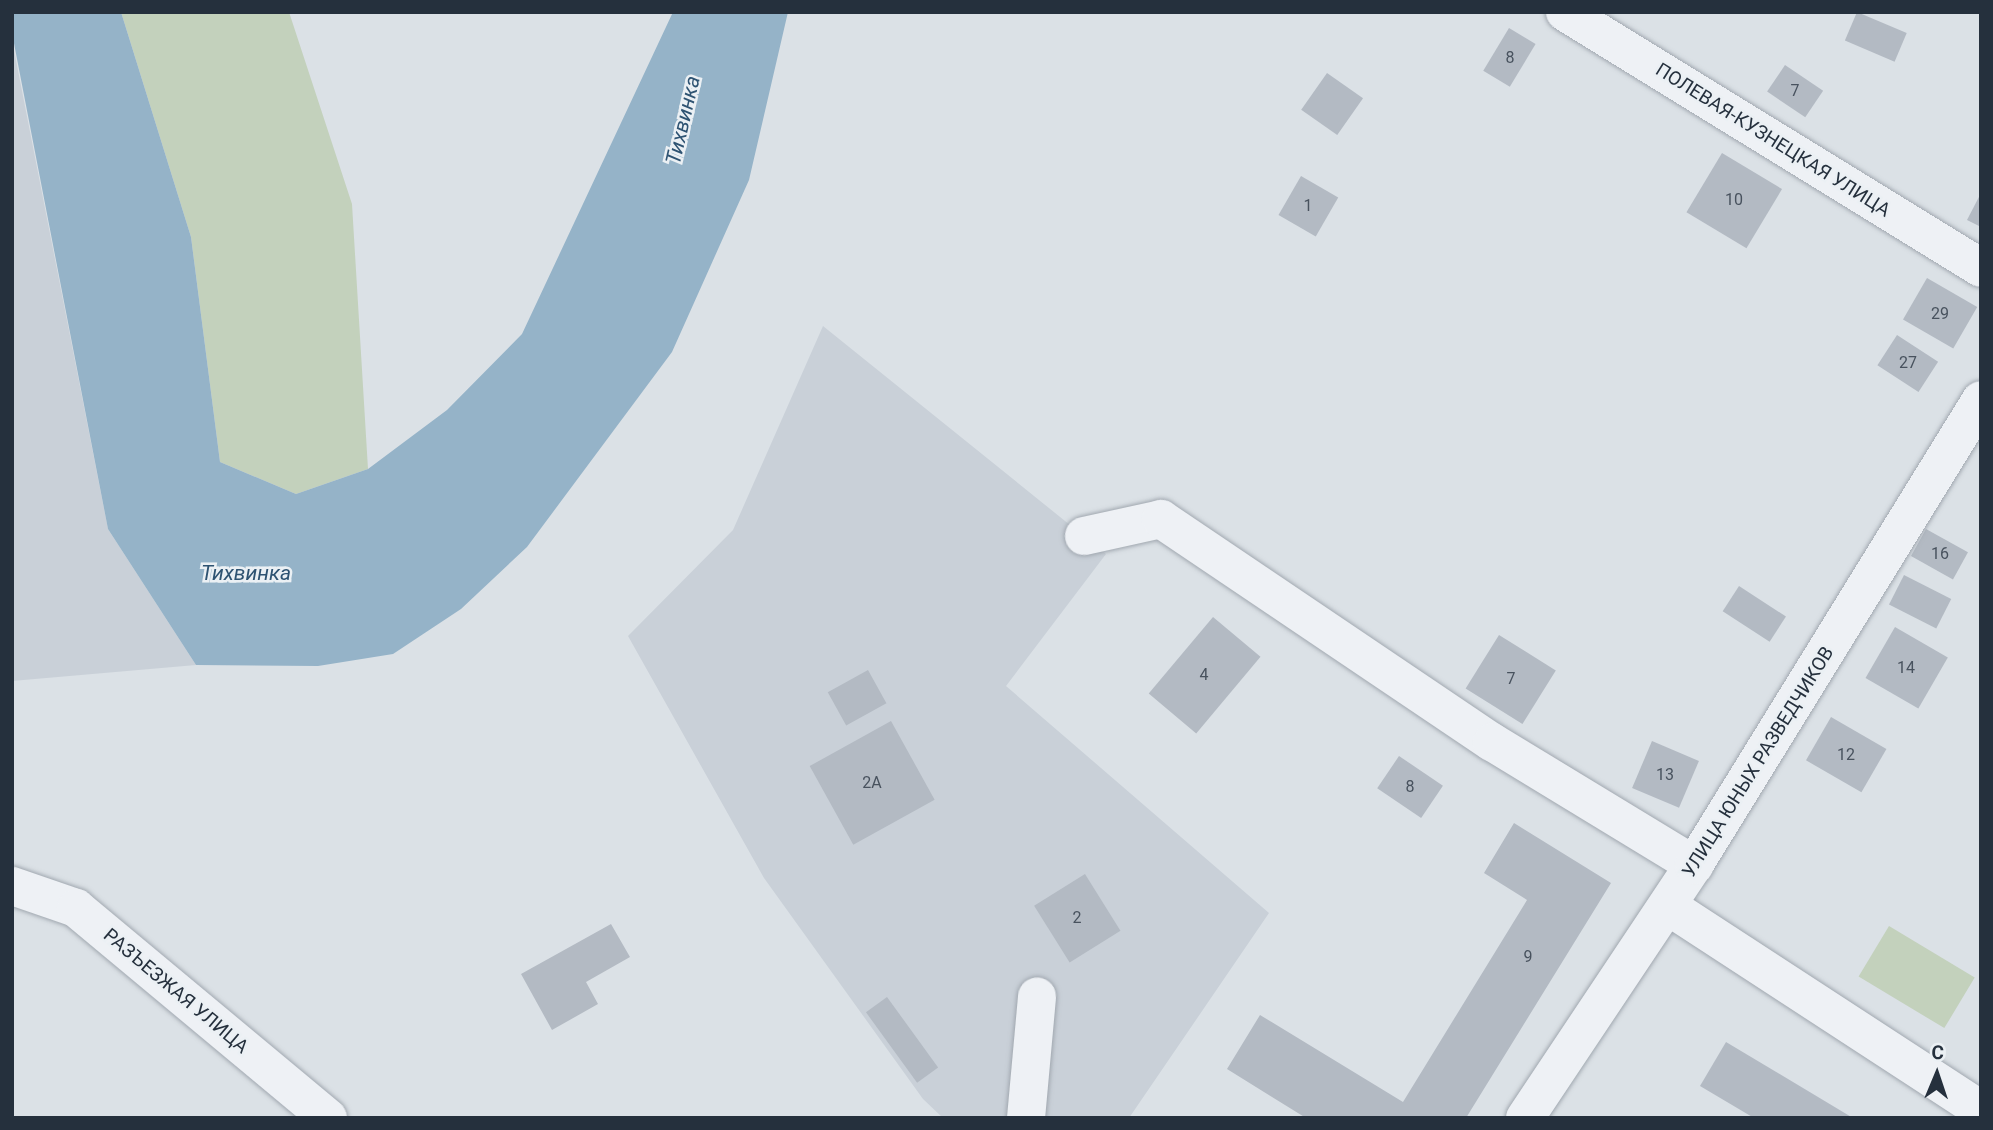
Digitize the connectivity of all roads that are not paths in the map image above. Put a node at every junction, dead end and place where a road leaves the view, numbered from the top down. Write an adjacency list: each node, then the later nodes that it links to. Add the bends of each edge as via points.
1 (1565, 12): 2 (street, ПОЛЕВАЯ-КУЗНЕЦКАЯ УЛИЦА)
2 (1981, 268)
3 (1981, 400): 5 (street, УЛИЦА ЮНЫХ РАЗВЕДЧИКОВ)
4 (1084, 536): 5 (street, via 1161,519 1492,742)
5 (1694, 865): 7 (street, УЛИЦА ЮНЫХ РАЗВЕДЧИКОВ)
6 (12, 886): 12 (street, РАЗЪЕЗЖАЯ УЛИЦА, via 76,908)
7 (1668, 906): 10 (street); 14 (street, УЛИЦА ЮНЫХ РАЗВЕДЧИКОВ)
8 (1037, 996): 13 (street)
9 (1981, 1074): 10 (street)
10 (1935, 1080): 11 (street)
11 (1981, 1110)
12 (328, 1118)
13 (1026, 1118)
14 (1525, 1118)

